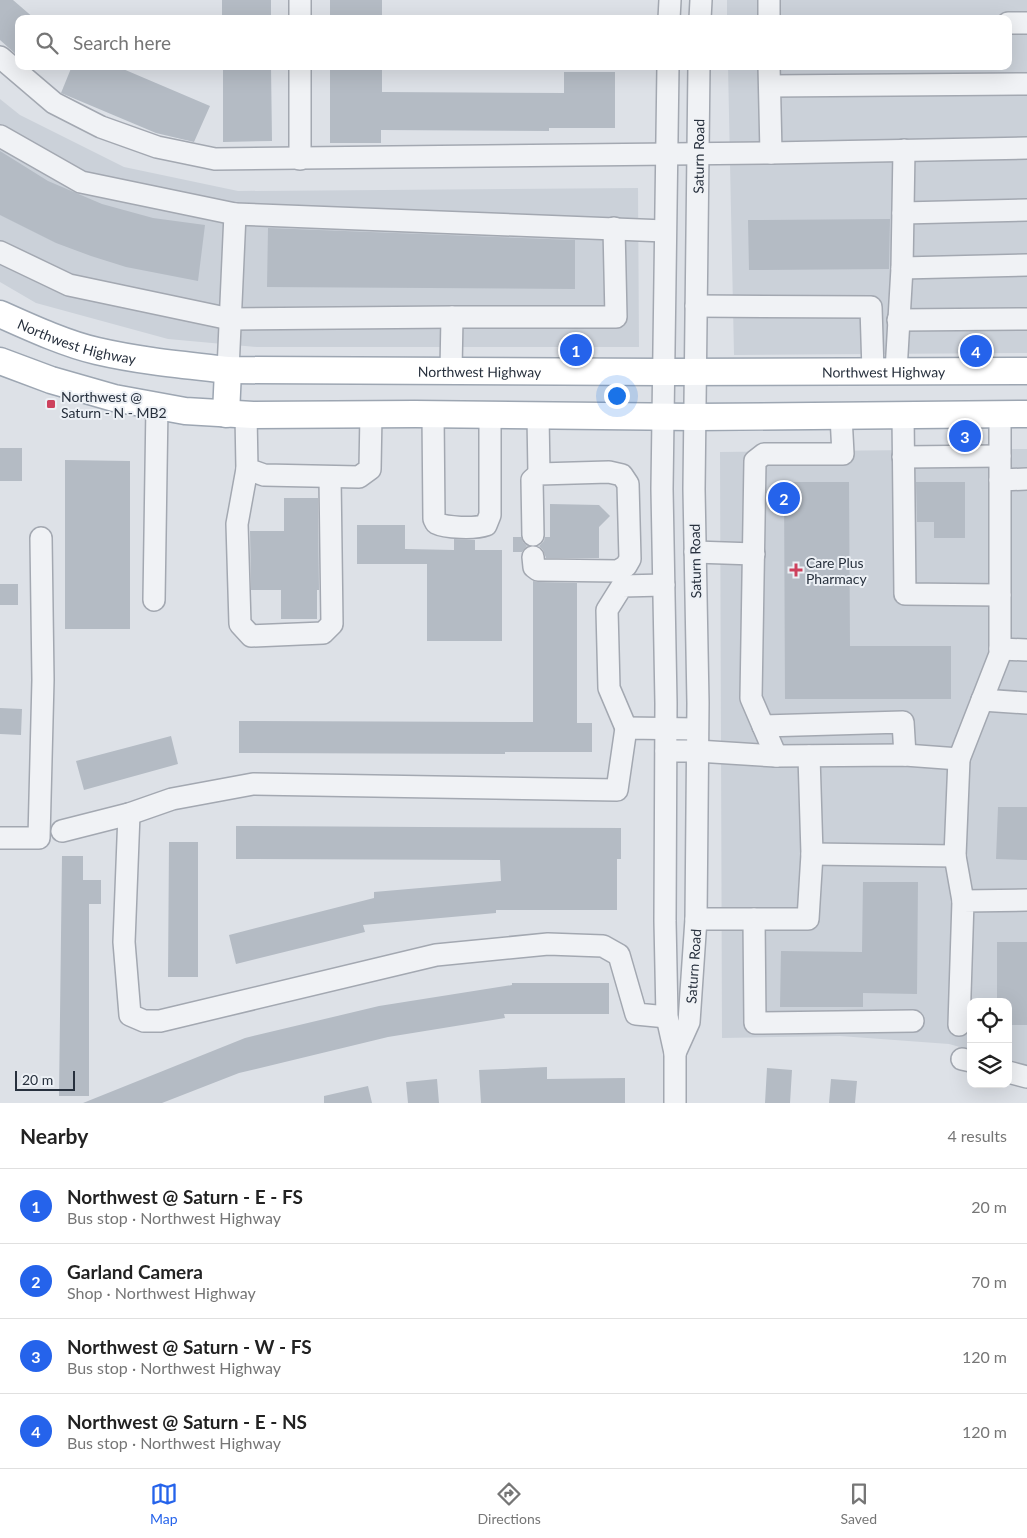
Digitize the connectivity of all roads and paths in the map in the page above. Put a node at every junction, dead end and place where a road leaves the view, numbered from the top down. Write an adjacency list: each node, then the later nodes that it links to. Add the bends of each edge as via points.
1 (300, 0): 5 (street)
2 (670, 0): 6 (street)
3 (701, 0): 7 (street)
4 (769, 0): 8 (street)
5 (300, 15)
6 (669, 15)
7 (700, 15)
8 (768, 15)
9 (1012, 23): 10 (street)
10 (1027, 23)
11 (0, 57): 13 (street)
12 (15, 70): 25 (street, via 54,103 102,127 157,147 215,159)
13 (15, 70)
14 (300, 70): 25 (street)
15 (668, 70): 23 (street, Saturn Road)
16 (699, 70): 24 (street, Saturn Road)
17 (770, 76): 18 (street); 22 (street)
18 (1027, 84)
19 (0, 136): 28 (street, via 81,182)
20 (1027, 148): 21 (street)
21 (904, 150): 22 (street); 27 (street)
22 (772, 153): 24 (street)
23 (667, 154): 24 (street); 25 (street); 30 (street, Saturn Road)
24 (697, 154): 34 (street, Saturn Road)
25 (300, 159)
26 (1027, 210): 27 (street)
27 (903, 213): 33 (street)
28 (235, 214): 29 (street); 37 (street)
29 (614, 228): 30 (street); 36 (street, via 616,317)
30 (665, 231): 45 (street, Saturn Road)
31 (0, 252): 37 (street, via 69,284)
32 (1027, 265): 33 (street)
33 (902, 268): 39 (street)
34 (696, 306): 43 (street, via 871,307); 46 (street, Saturn Road)
35 (0, 314): 41 (main road, Northwest Highway, via 96,351)
36 (452, 317): 37 (street); 42 (street)
37 (230, 319): 41 (street)
38 (1027, 319): 39 (street)
39 (898, 320): 43 (street)
40 (0, 360): 47 (main road, via 57,382)
41 (228, 370): 42 (main road, Northwest Highway); 48 (main road)
42 (451, 370): 45 (main road, Northwest Highway)
43 (885, 371): 44 (main road, Northwest Highway); 46 (main road, Northwest Highway)
44 (1027, 371)
45 (664, 372): 46 (main road, Northwest Highway); 57 (street, Saturn Road)
46 (695, 372): 58 (street, Saturn Road)
47 (156, 406): 48 (main road); 77 (street)
48 (236, 414): 49 (main road); 61 (street)
49 (371, 414): 50 (main road); 63 (street, via 370,469 360,477)
50 (433, 414): 53 (main road); 53 (street, via 434,519 446,526 478,527 486,525 490,515)
51 (1000, 414): 52 (main road); 54 (main road); 59 (street)
52 (1027, 414)
53 (490, 415): 55 (main road)
54 (902, 415): 56 (main road); 60 (street)
55 (538, 416): 57 (main road); 62 (street)
56 (841, 416): 58 (main road); 71 (street, via 843,454 764,454 755,461)
57 (663, 417): 58 (main road); 67 (street, Saturn Road)
58 (695, 417): 70 (street, Saturn Road)
59 (1000, 456): 60 (street); 65 (street)
60 (903, 457): 76 (street, via 904,594)
61 (246, 469): 63 (street, via 264,475); 63 (street, via 237,524 240,624 251,636 323,633 332,624)
62 (539, 474): 66 (street, via 609,472 622,475); 68 (street, via 532,480)
63 (330, 477)
64 (1027, 479): 65 (street)
65 (1000, 480): 76 (street)
66 (628, 484): 67 (street); 73 (street)
67 (662, 484): 74 (street, Saturn Road)
68 (533, 535)
69 (41, 538): 94 (street, via 43,680 39,838)
70 (695, 552): 71 (street); 85 (street, Saturn Road)
71 (754, 554): 82 (street, via 751,698)
72 (533, 557): 73 (street, via 534,567 538,570 554,571 618,571)
73 (630, 559): 74 (street)
74 (664, 559): 75 (street, Saturn Road)
75 (664, 585): 83 (street, via 622,586 607,610 608,688); 84 (street, Saturn Road)
76 (1000, 595): 78 (street)
77 (154, 600)
78 (1000, 649): 79 (street); 80 (street)
79 (1027, 650)
80 (982, 700): 81 (street); 91 (street)
81 (1027, 703)
82 (762, 726): 88 (street, via 903,722); 89 (street)
83 (626, 728): 84 (street); 92 (street, via 618,790 253,784 172,799)
84 (666, 728): 85 (street); 86 (street, Saturn Road)
85 (697, 729): 87 (street, Saturn Road)
86 (666, 751): 87 (street); 101 (street, Saturn Road)
87 (697, 751): 89 (street); 100 (street, Saturn Road)
88 (905, 755): 90 (street); 91 (street)
89 (776, 756): 90 (street)
90 (810, 756): 95 (street)
91 (959, 760): 96 (street)
92 (129, 814): 93 (street); 101 (street, via 124,942 130,1015 144,1021 160,1021 436,955 548,944 604,946 619,954 636,1014)
93 (62, 831)
94 (0, 838)
95 (812, 854): 96 (street); 99 (street, via 808,919)
96 (954, 856): 98 (street)
97 (1027, 900): 98 (street)
98 (963, 901): 103 (street)
99 (754, 919): 100 (street); 102 (street, via 755,1023)
100 (696, 920): 104 (street, Saturn Road, via 689,1022)
101 (667, 1017): 104 (street, Saturn Road)
102 (913, 1021)
103 (959, 1026)
104 (675, 1053): 107 (street, Saturn Road)
105 (1012, 1073): 106 (street)
106 (1027, 1077)
107 (674, 1103)

